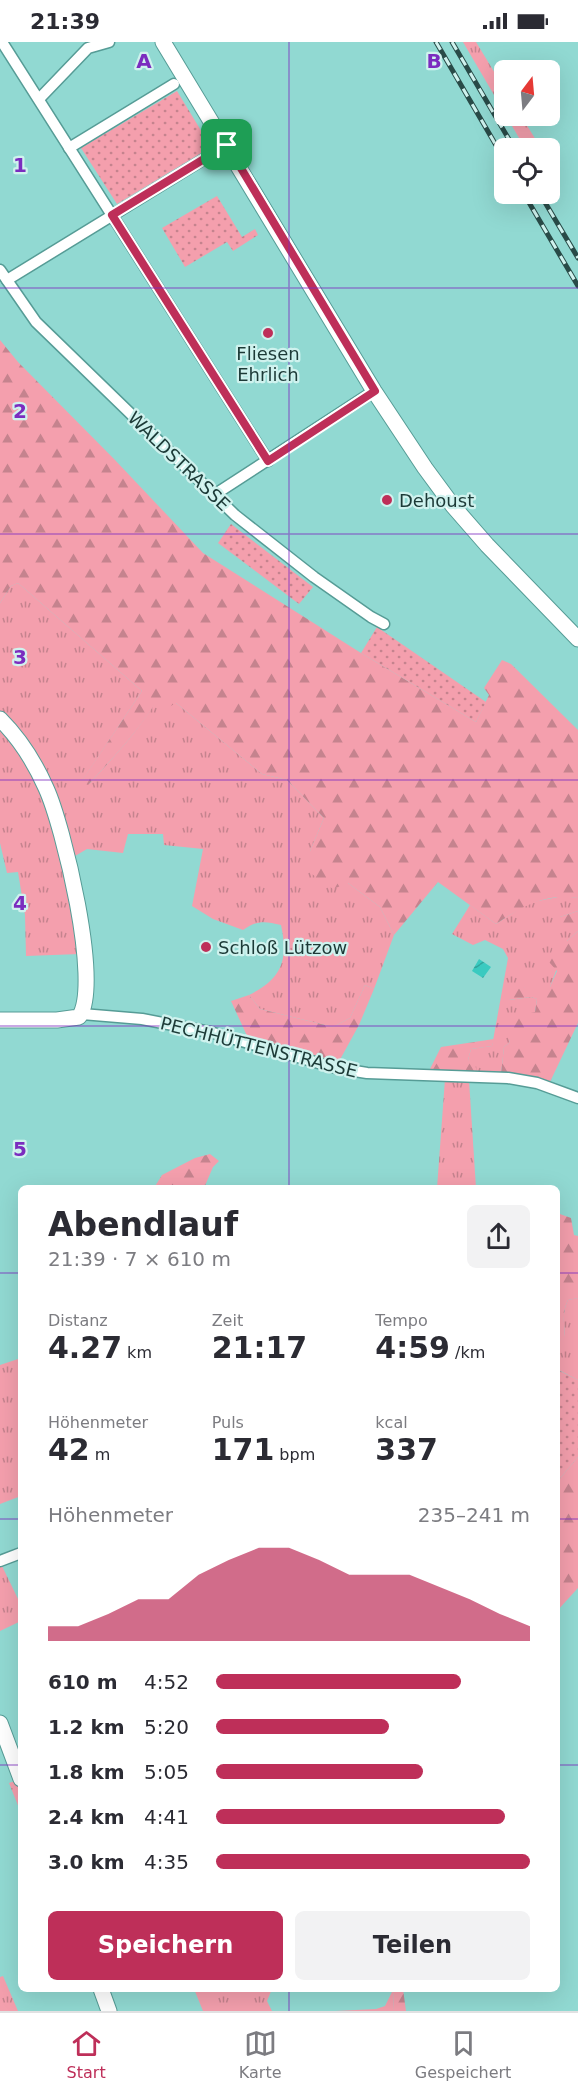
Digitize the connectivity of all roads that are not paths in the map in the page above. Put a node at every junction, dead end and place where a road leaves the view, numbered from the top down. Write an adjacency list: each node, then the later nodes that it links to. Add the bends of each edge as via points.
1 (2, 42): 6 (street)
2 (109, 42): 4 (street)
3 (163, 42): 7 (main road)
4 (86, 45): 6 (street)
5 (174, 84): 8 (street)
6 (39, 99): 8 (street)
7 (227, 145): 9 (street); 12 (main road)
8 (69, 148): 9 (street)
9 (112, 215): 11 (street); 13 (street)
10 (0, 270): 11 (street, WALDSTRASSE)
11 (7, 280): 14 (street, WALDSTRASSE, via 36,321)
12 (375, 391): 13 (street); 16 (main road, via 453,506)
13 (268, 461): 14 (street)
14 (214, 495): 15 (street, WALDSTRASSE, via 314,577)
15 (384, 624)
16 (578, 639)
17 (0, 719): 18 (main road, via 46,788 68,856 78,900 86,976)
18 (79, 1016): 19 (main road, PECHHÜTTENSTRASSE); 20 (street, PECHHÜTTENSTRASSE, via 142,1019 192,1028 346,1070 508,1078 537,1083)
19 (0, 1020)
20 (578, 1098)
21 (18, 1554): 22 (street)
22 (0, 1561)
23 (0, 1723): 24 (main road)
24 (18, 1771)
25 (101, 1992): 26 (main road)
26 (109, 2011)

